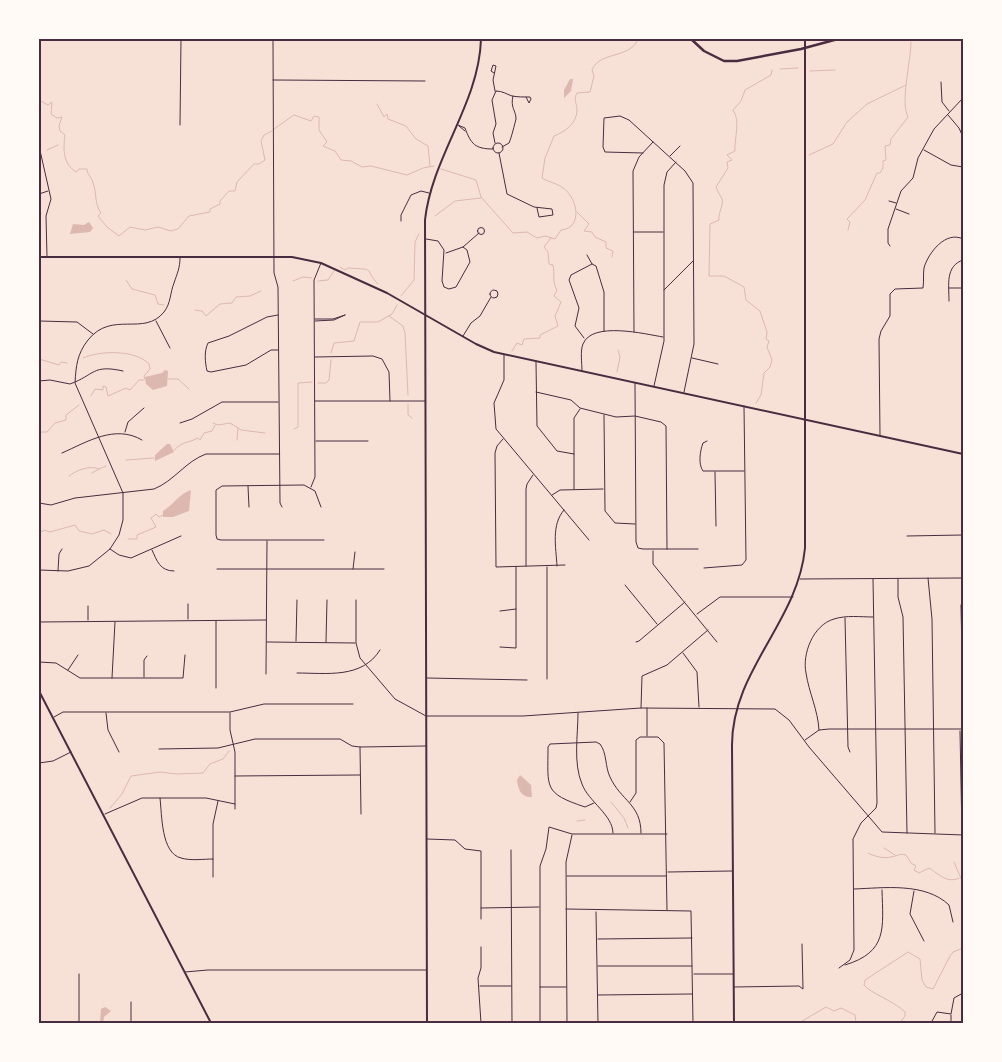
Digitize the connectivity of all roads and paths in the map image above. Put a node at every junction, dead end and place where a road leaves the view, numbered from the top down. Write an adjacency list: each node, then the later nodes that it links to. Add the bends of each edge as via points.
1 (181, 39): 19 (street)
2 (273, 39): 9 (street)
3 (481, 39): 18 (main road, via 477,74)
4 (691, 39): 7 (main road, via 704,51 724,60)
5 (805, 39): 7 (main road)
6 (836, 39): 7 (main road)
7 (805, 48): 99 (main road)
8 (494, 73): 12 (street)
9 (272, 80): 10 (street); 54 (street)
10 (425, 81)
11 (941, 82): 16 (street, via 942,102)
12 (496, 91): 13 (street); 22 (street, via 492,100)
13 (513, 96): 14 (street); 25 (street, via 511,106 515,122 509,143)
14 (526, 97)
15 (963, 98): 16 (street)
16 (950, 112): 17 (street)
17 (947, 115): 20 (street); 27 (street, via 934,129)
18 (457, 124): 26 (street, via 464,128 475,146); 34 (main road)
19 (180, 125)
20 (963, 137)
21 (653, 142): 29 (street); 29 (street, via 625,117 604,118 605,152); 30 (street)
22 (495, 144): 25 (street); 26 (street)
23 (39, 146): 33 (street)
24 (680, 146): 30 (street)
25 (502, 147): 28 (street)
26 (493, 149): 28 (street)
27 (923, 150): 32 (street, via 951,165); 37 (street, via 912,178 904,185)
28 (499, 153): 38 (street, via 507,194)
29 (643, 153): 42 (street, via 634,171)
30 (670, 157): 31 (street)
31 (676, 162): 43 (street, via 667,172 664,184); 55 (street, via 694,186)
32 (963, 167)
33 (49, 190): 35 (street); 52 (street)
34 (430, 193): 41 (street, via 421,191 411,195); 45 (main road, via 425,220)
35 (39, 194)
36 (889, 201): 37 (street)
37 (896, 203): 39 (street)
38 (538, 208): 38 (street, via 538,217 553,215 552,209)
39 (895, 209): 40 (street); 47 (street, via 888,229)
40 (909, 214)
41 (401, 220)
42 (633, 232): 43 (street); 70 (street)
43 (664, 232): 61 (street)
44 (479, 233): 48 (street)
45 (426, 239): 49 (street, via 438,241); 65 (main road)
46 (963, 239): 102 (street, via 946,240 930,254 924,270 923,288 895,288 890,294 890,316 879,339)
47 (890, 246)
48 (463, 247): 49 (street); 49 (street, via 468,250 470,262 456,286 450,289 444,287 442,281)
49 (445, 254)
50 (587, 255): 58 (street)
51 (39, 257): 52 (main road)
52 (47, 257): 53 (main road)
53 (180, 257): 54 (main road); 66 (street, via 180,269 170,301)
54 (275, 257): 57 (main road); 64 (street)
55 (694, 260): 61 (street); 79 (street, via 694,344)
56 (963, 260): 59 (street, via 951,270)
57 (321, 263): 65 (main road); 67 (street, via 314,280)
58 (592, 264): 69 (street, via 596,266 604,292); 74 (street, via 571,275 569,280 579,308 575,326)
59 (949, 288): 60 (street); 63 (street)
60 (963, 288)
61 (663, 290): 73 (street)
62 (491, 297): 72 (street)
63 (949, 301)
64 (278, 315): 76 (street); 76 (street, via 208,343 208,371 240,367 271,350)
65 (426, 315): 72 (main road); 92 (main road)
66 (155, 320): 71 (street, via 142,324 107,325); 75 (street)
67 (314, 320): 67 (street, via 334,320 345,315 333,319); 78 (street)
68 (39, 321): 71 (street, via 77,322)
69 (604, 332): 70 (street); 74 (street)
70 (634, 332): 73 (street)
71 (93, 334): 85 (street, via 76,363)
72 (463, 336): 77 (main road)
73 (664, 337): 87 (street)
74 (586, 339): 83 (street, via 582,348)
75 (170, 348)
76 (278, 350): 93 (street)
77 (504, 354): 80 (main road); 104 (street, via 504,380 494,402 496,430)
78 (314, 357): 90 (street); 91 (street, via 373,356 382,359 390,372)
79 (691, 358): 81 (street); 89 (street)
80 (536, 361): 83 (main road); 88 (street)
81 (718, 364)
82 (123, 371): 85 (street, via 96,369)
83 (582, 371): 86 (main road)
84 (39, 381): 85 (street, via 50,380 64,385)
85 (75, 383): 103 (street)
86 (635, 383): 87 (main road); 98 (street)
87 (654, 386): 89 (main road)
88 (536, 392): 96 (street, via 571,400); 111 (street, via 540,431 557,451)
89 (684, 393): 94 (main road)
90 (315, 401): 91 (street); 106 (street)
91 (390, 401): 92 (street)
92 (426, 401): 203 (main road)
93 (279, 402): 100 (street, via 222,402); 110 (street)
94 (744, 406): 99 (main road); 114 (street)
95 (144, 408): 101 (street, via 128,422)
96 (580, 408): 97 (street); 111 (street, via 574,418)
97 (604, 414): 98 (street); 120 (street)
98 (635, 416): 128 (street); 140 (street, via 666,426)
99 (805, 419): 102 (main road); 158 (main road, via 805,548)
100 (180, 423)
101 (125, 432): 103 (street); 105 (street)
102 (880, 436): 112 (main road)
103 (99, 438): 109 (street); 121 (street)
104 (503, 439): 115 (street); 146 (street, via 495,454 496,567)
105 (142, 440)
106 (315, 441): 107 (street); 118 (street, via 315,477)
107 (368, 441)
108 (707, 441): 113 (street, via 700,449 700,466 703,471)
109 (62, 453)
110 (279, 454): 116 (street); 121 (street, via 206,454 195,458 163,486)
111 (574, 454): 119 (street)
112 (963, 454)
113 (715, 471): 114 (street); 129 (street)
114 (745, 471): 149 (street, via 746,560 742,565)
115 (534, 475): 122 (street); 147 (street, via 526,489)
116 (279, 485): 117 (street); 118 (street); 125 (street)
117 (248, 486): 124 (street); 135 (street, via 218,487 216,490 216,535 218,539)
118 (311, 487): 126 (street)
119 (574, 489): 120 (street); 122 (street, via 560,490)
120 (604, 489): 128 (street, via 605,511 618,524)
121 (123, 493): 123 (street, via 75,498 51,505); 137 (street, via 123,520)
122 (551, 496): 127 (street)
123 (39, 503)
124 (249, 507)
125 (282, 507)
126 (321, 507)
127 (564, 510): 134 (street); 145 (street, via 556,527)
128 (635, 524): 139 (street, via 638,548)
129 (716, 526)
130 (963, 535): 132 (street)
131 (181, 536): 138 (street)
132 (907, 536)
133 (324, 540): 135 (street)
134 (589, 540)
135 (267, 541): 152 (street)
136 (62, 549): 154 (street)
137 (110, 549): 138 (street, via 126,558); 154 (street, via 88,566)
138 (152, 549): 155 (street, via 160,566)
139 (652, 549): 140 (street); 166 (street, via 653,564)
140 (667, 549): 141 (street)
141 (698, 549)
142 (355, 552): 153 (street)
143 (565, 565): 145 (street)
144 (547, 566): 145 (street); 147 (street); 204 (street)
145 (556, 566)
146 (516, 567): 147 (street); 170 (street)
147 (526, 567)
148 (384, 568): 153 (street)
149 (704, 568)
150 (39, 570): 154 (street)
151 (216, 570): 152 (street)
152 (267, 570): 153 (street); 177 (street)
153 (353, 570)
154 (58, 571)
155 (174, 572)
156 (928, 578): 157 (street); 160 (street); 222 (street, via 932,619)
157 (963, 578)
158 (800, 579): 159 (street); 162 (main road)
159 (872, 579): 160 (street); 173 (street)
160 (898, 579): 221 (street, via 903,617)
161 (625, 585): 181 (street)
162 (794, 597): 172 (street, via 720,597); 214 (main road, via 746,682)
163 (297, 600): 184 (street)
164 (327, 600): 185 (street)
165 (356, 600): 186 (street)
166 (685, 602): 172 (street); 181 (street)
167 (188, 604): 175 (street)
168 (961, 605): 190 (street)
169 (88, 606): 178 (street)
170 (516, 609): 171 (street); 189 (street, via 516,648)
171 (500, 611)
172 (697, 615): 182 (street)
173 (874, 617): 174 (street); 224 (street)
174 (845, 618): 223 (street); 227 (street, via 835,618 820,628 806,656 806,674)
175 (188, 620): 176 (street); 179 (street)
176 (216, 620): 177 (street); 206 (street)
177 (266, 620): 183 (street)
178 (88, 621): 179 (street); 180 (street)
179 (115, 621): 201 (street)
180 (39, 622)
181 (658, 625): 187 (street)
182 (708, 629): 188 (street); 192 (street)
183 (266, 642): 184 (street); 199 (street)
184 (296, 642): 185 (street)
185 (326, 642): 186 (street)
186 (356, 642): 197 (street)
187 (636, 642)
188 (717, 642)
189 (500, 647)
190 (962, 648): 209 (street)
191 (380, 650): 197 (street)
192 (682, 652): 211 (street, via 662,669 642,676); 213 (street, via 697,672)
193 (78, 655): 198 (street)
194 (185, 655): 202 (street, via 183,678)
195 (147, 656): 202 (street)
196 (39, 662): 198 (street, via 56,663)
197 (366, 665): 200 (street, via 352,673); 217 (street, via 395,699)
198 (68, 670): 201 (street, via 80,678)
199 (266, 674)
200 (298, 674)
201 (112, 678): 202 (street)
202 (144, 678)
203 (427, 678): 205 (street); 210 (main road)
204 (547, 679)
205 (527, 680)
206 (216, 688)
207 (39, 691): 220 (main road)
208 (353, 704): 216 (street, via 264,704)
209 (963, 704)
210 (426, 708): 217 (street); 219 (main road)
211 (641, 708): 212 (street); 218 (street)
212 (647, 708): 213 (street); 228 (street)
213 (699, 708): 214 (street)
214 (736, 708): 229 (street, via 775,709 789,720); 260 (main road, via 732,738)
215 (106, 712): 216 (street); 220 (street, via 63,712); 236 (street, via 108,730)
216 (230, 712): 231 (street)
217 (419, 712): 219 (street)
218 (578, 712): 219 (street, via 523,716); 230 (street)
219 (426, 716): 233 (main road)
220 (52, 718): 235 (main road)
221 (905, 728): 222 (street); 224 (street); 250 (street)
222 (933, 728): 225 (street); 251 (street)
223 (848, 729): 224 (street); 227 (street); 237 (street)
224 (876, 729): 249 (street, via 877,803)
225 (960, 729): 226 (street); 256 (street)
226 (963, 729)
227 (820, 730): 229 (street)
228 (647, 737): 243 (street, via 640,738 635,744 636,792); 255 (street, via 658,737 664,744)
229 (804, 741): 249 (street)
230 (578, 742): 243 (street, via 600,744 610,777); 244 (street, via 579,776); 244 (street, via 550,744 548,784 554,795 564,800 585,807)
231 (234, 744): 232 (street, via 255,740 340,739 352,746); 234 (street, via 218,748); 240 (street)
232 (360, 746): 233 (street); 239 (street)
233 (426, 746): 257 (main road)
234 (159, 749)
235 (71, 752): 238 (street, via 53,761); 248 (main road)
236 (120, 752)
237 (850, 752)
238 (39, 763)
239 (360, 775): 240 (street); 247 (street)
240 (235, 776): 245 (street)
241 (160, 798): 242 (street); 248 (street, via 134,800); 259 (street, via 170,850 182,859)
242 (218, 800): 245 (street); 259 (street, via 213,824)
243 (630, 802): 254 (street, via 639,815)
244 (594, 803): 253 (street, via 611,824)
245 (234, 804): 246 (street)
246 (234, 809)
247 (361, 814)
248 (103, 816): 288 (main road)
249 (868, 817): 250 (street, via 882,832); 266 (street, via 861,823 853,840)
250 (906, 833): 251 (street)
251 (935, 833): 256 (street)
252 (572, 834): 253 (street); 262 (street); 269 (street, via 549,827 540,866)
253 (613, 834): 254 (street)
254 (641, 834): 255 (street)
255 (667, 834): 261 (street)
256 (963, 835)
257 (427, 840): 270 (street, via 455,840 465,850 481,851); 287 (main road)
258 (511, 850): 268 (street)
259 (213, 859): 264 (street)
260 (733, 871): 261 (street); 291 (main road)
261 (667, 872): 263 (street)
262 (566, 876): 263 (street); 271 (street)
263 (667, 876): 273 (street)
264 (213, 877)
265 (882, 888): 266 (street); 267 (street); 282 (street, via 880,940 868,956)
266 (853, 889): 281 (street, via 854,945)
267 (914, 890): 275 (street, via 946,902); 278 (street, via 910,914)
268 (511, 907): 269 (street); 270 (street); 293 (street)
269 (540, 907): 294 (street)
270 (481, 908): 274 (street)
271 (566, 909): 272 (street); 295 (street)
272 (596, 910): 273 (street); 277 (street)
273 (667, 910): 276 (street, via 691,911)
274 (481, 919)
275 (953, 922)
276 (692, 938): 277 (street); 284 (street)
277 (597, 939): 283 (street)
278 (924, 941)
279 (802, 944): 296 (street, via 803,989 798,986)
280 (481, 947): 292 (street)
281 (851, 958): 282 (street); 285 (street)
282 (854, 963): 285 (street)
283 (597, 966): 284 (street); 300 (street)
284 (693, 966): 290 (street)
285 (844, 966): 286 (street)
286 (839, 968)
287 (427, 970): 288 (street); 307 (main road)
288 (184, 972): 306 (main road)
289 (79, 974): 304 (street)
290 (693, 974): 291 (street); 299 (street)
291 (734, 974): 296 (main road)
292 (478, 986): 293 (street); 308 (street)
293 (511, 986): 309 (street)
294 (540, 987): 295 (street); 310 (street)
295 (566, 987): 311 (street)
296 (734, 987): 314 (main road)
297 (39, 993): 301 (street)
298 (963, 993): 303 (street, via 954,998)
299 (693, 994): 300 (street); 313 (street)
300 (597, 995): 312 (street)
301 (39, 998)
302 (131, 1002): 305 (street)
303 (951, 1014): 315 (street, via 938,1012); 316 (street)
304 (79, 1023)
305 (131, 1023)
306 (211, 1023)
307 (427, 1023)
308 (481, 1023)
309 (512, 1023)
310 (540, 1023)
311 (567, 1023)
312 (598, 1023)
313 (693, 1023)
314 (734, 1023)
315 (931, 1023)
316 (951, 1023)

